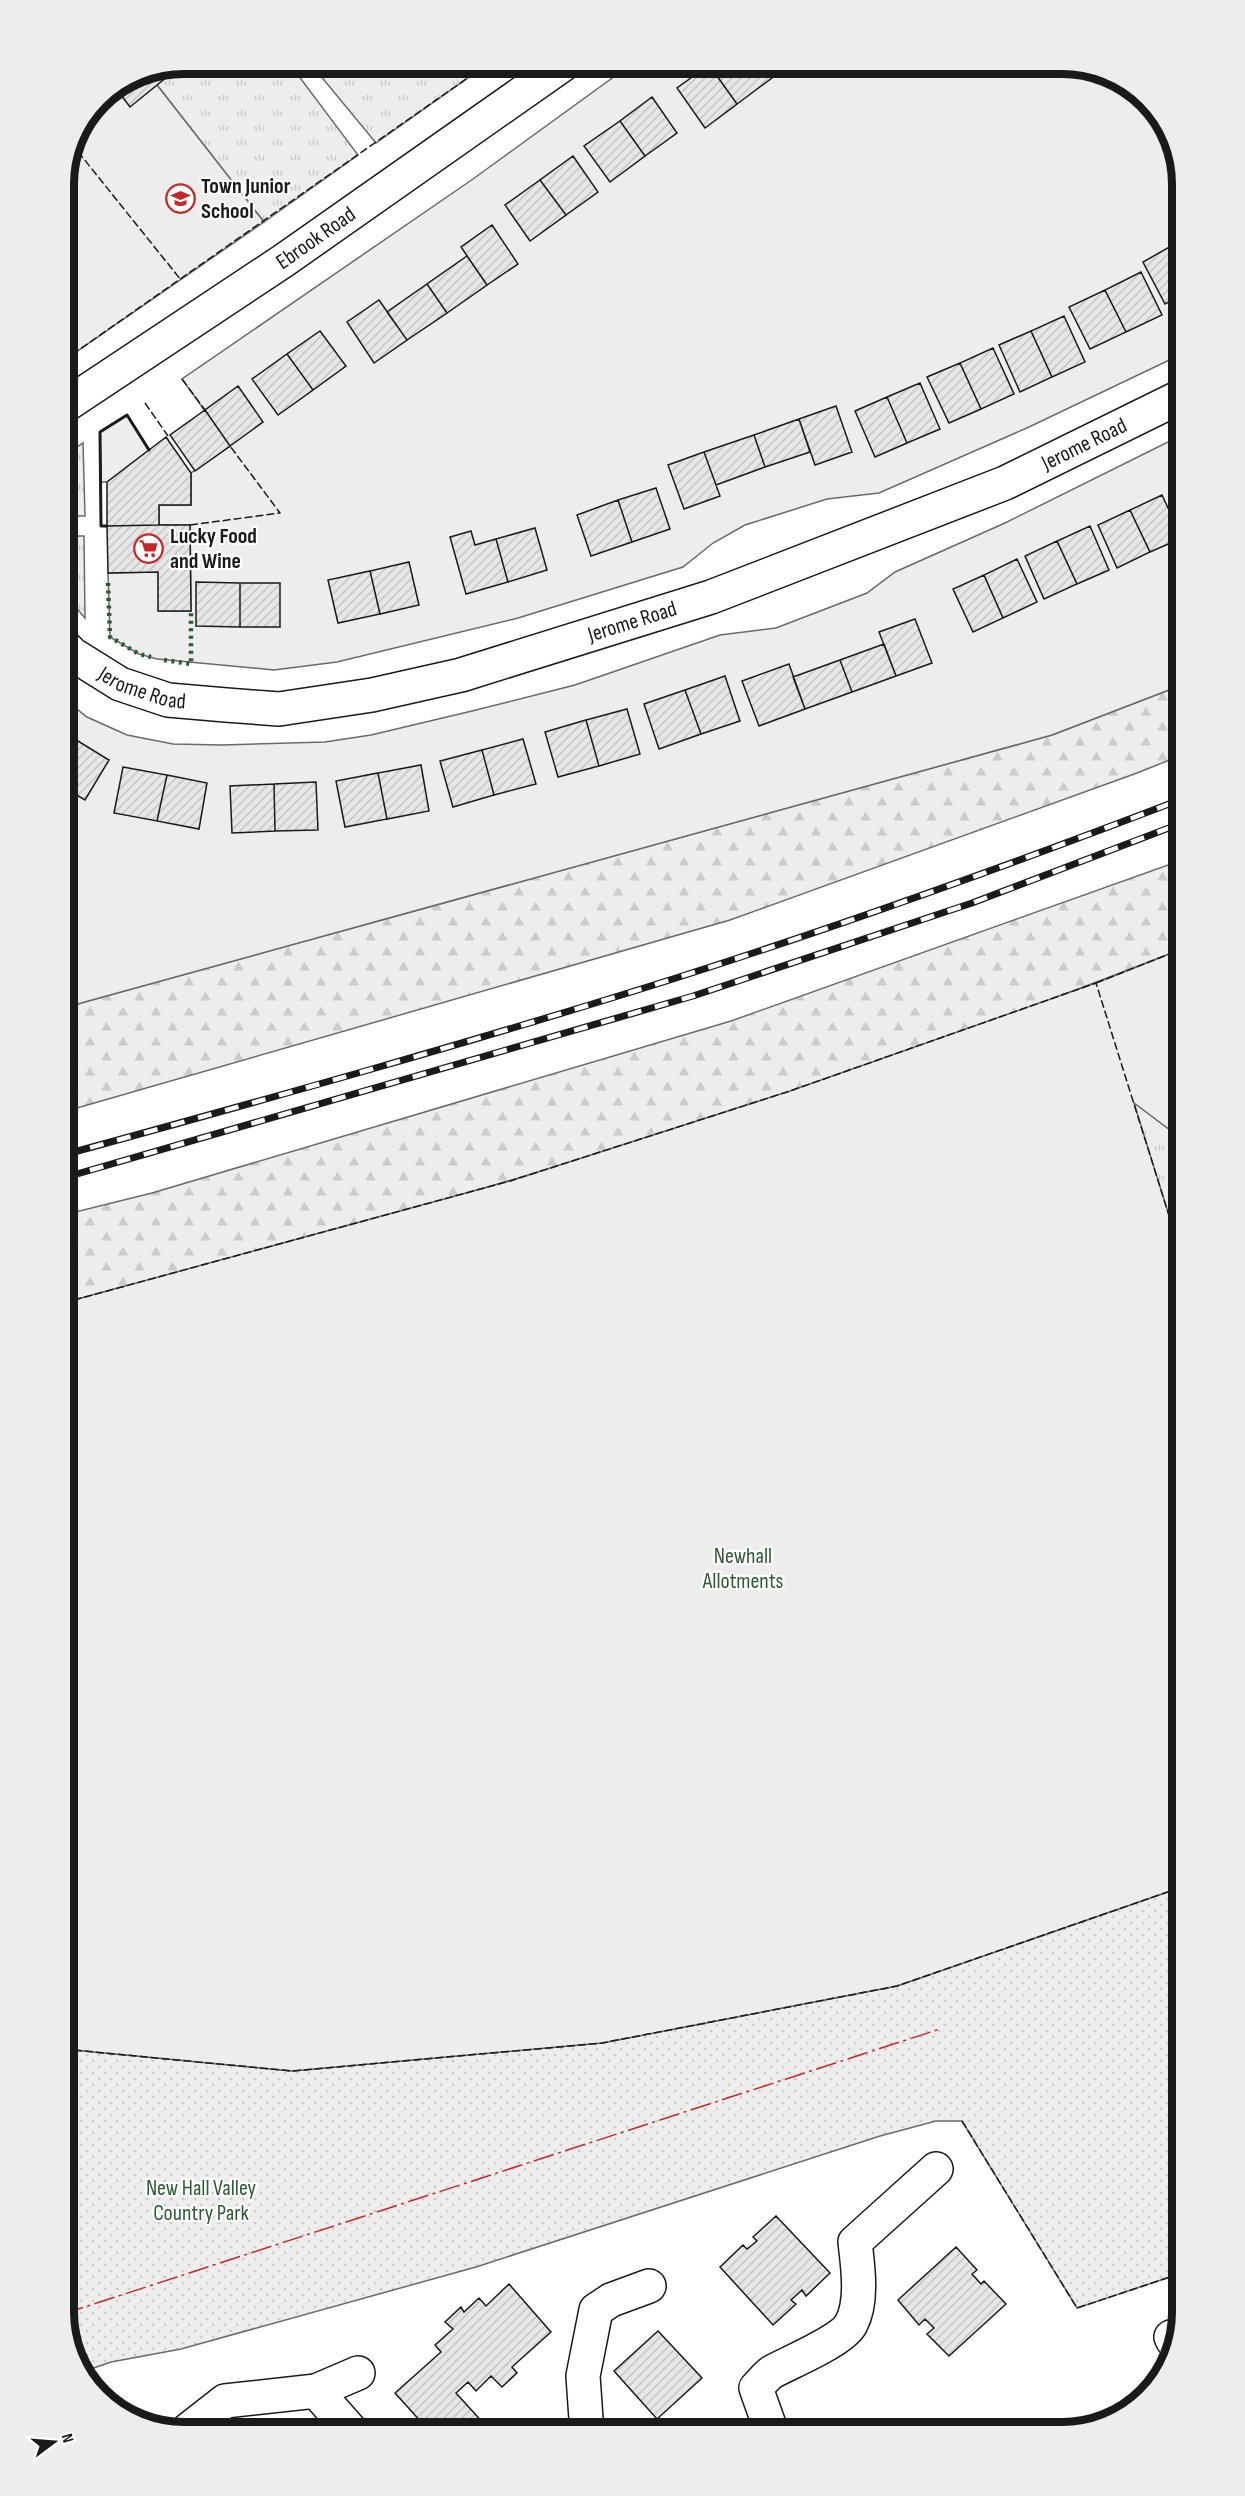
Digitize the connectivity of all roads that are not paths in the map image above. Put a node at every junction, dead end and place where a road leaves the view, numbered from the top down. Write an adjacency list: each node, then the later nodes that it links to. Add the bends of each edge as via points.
1 (549, 74): 2 (street, Ebrook Road, via 283,261)
2 (74, 400)
3 (1172, 401): 4 (street, Jerome Road, via 1005,483 711,597 461,675 372,695 279,709 168,699 120,684)
4 (74, 655)
5 (936, 2169): 12 (street, via 855,2242 856,2302 849,2327 770,2373 756,2388)
6 (649, 2286): 11 (street, via 596,2310 583,2376)
7 (358, 2373): 8 (street)
8 (316, 2391): 9 (street, via 225,2401); 10 (street)
9 (198, 2422)
10 (343, 2422)
11 (586, 2422)
12 (768, 2422)

